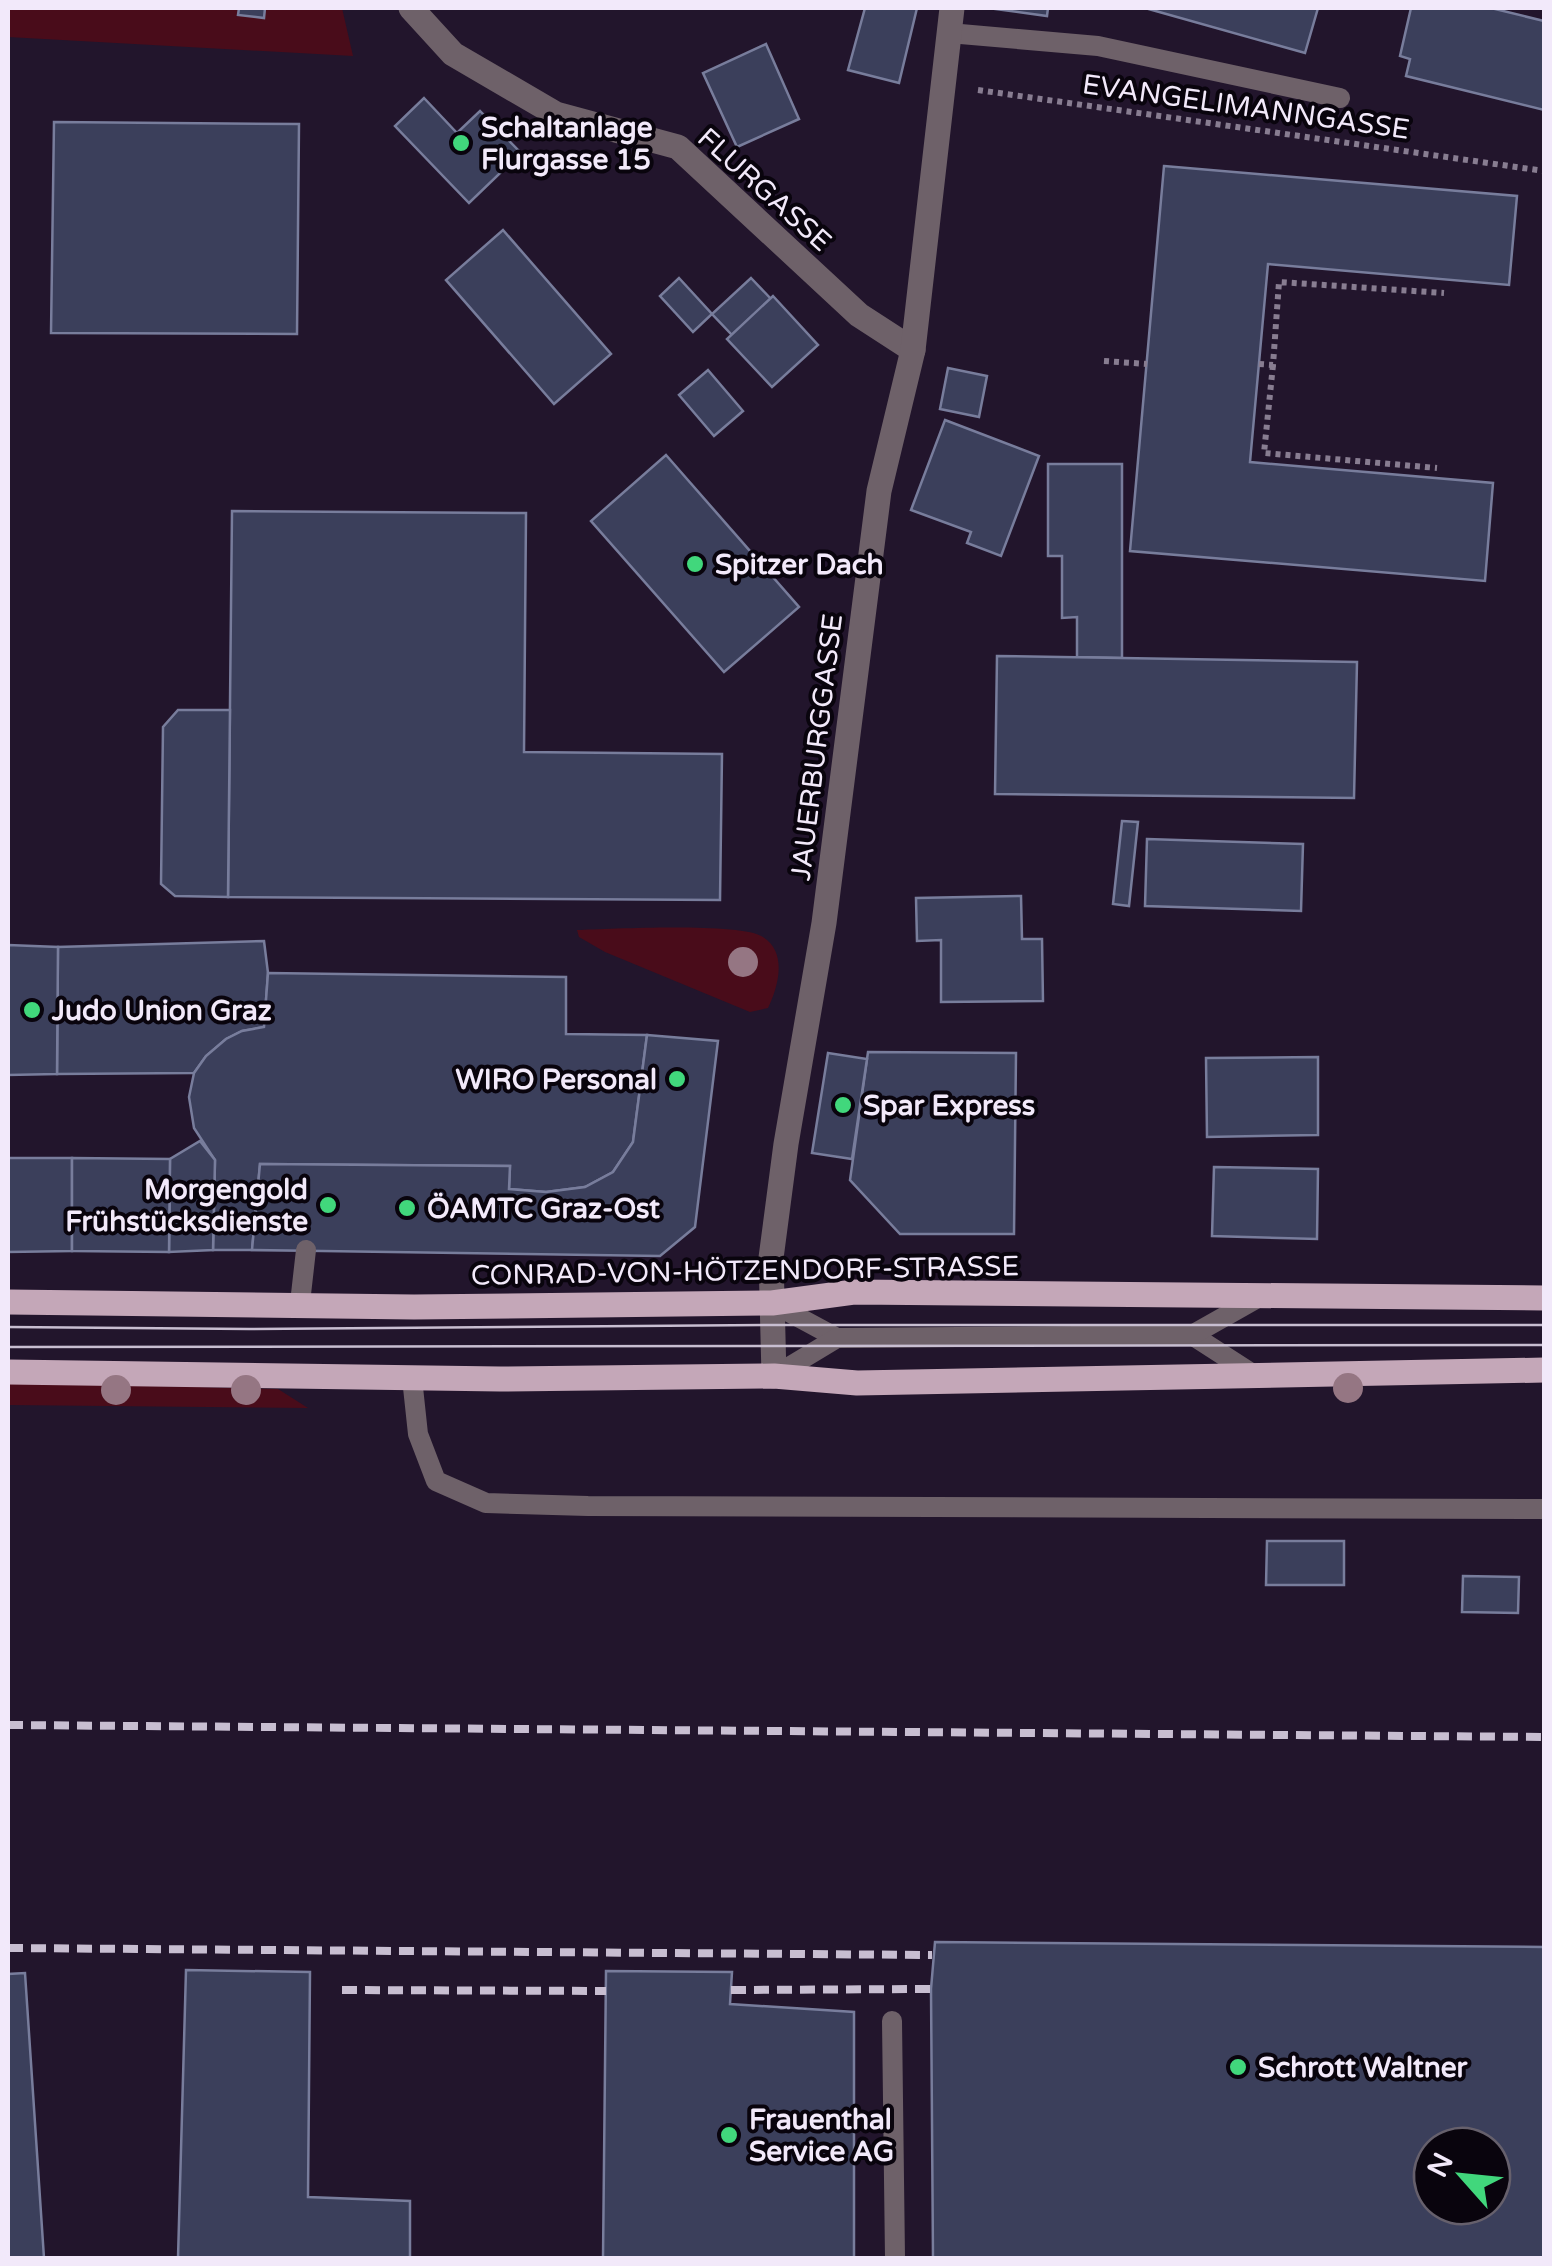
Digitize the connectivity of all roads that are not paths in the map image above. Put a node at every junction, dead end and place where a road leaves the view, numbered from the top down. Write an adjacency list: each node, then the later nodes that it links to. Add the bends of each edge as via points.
1 (411, 8): 4 (street, FLURGASSE, via 453,54 556,114 678,147 859,315)
2 (951, 20): 3 (lane); 4 (street, JAUERBURGGASSE)
3 (1340, 98)
4 (913, 350): 10 (street, JAUERBURGGASSE, via 879,491 824,923 786,1144)
5 (306, 1250): 9 (lane)
6 (1262, 1296): 7 (main road, CONRAD-VON-HÖTZENDORF-STRASSE); 10 (main road, CONRAD-VON-HÖTZENDORF-STRASSE, via 854,1292); 11 (lane)
7 (1544, 1298)
8 (8, 1302): 9 (main road, CONRAD-VON-HÖTZENDORF-STRASSE)
9 (300, 1303): 10 (main road, CONRAD-VON-HÖTZENDORF-STRASSE)
10 (772, 1303): 12 (lane); 16 (street, JAUERBURGGASSE)
11 (1192, 1336): 12 (lane); 15 (lane)
12 (837, 1338): 16 (lane)
13 (1544, 1370): 15 (main road)
14 (8, 1372): 17 (main road)
15 (1254, 1375): 16 (main road, via 856,1384)
16 (774, 1376): 17 (main road)
17 (412, 1378): 18 (lane, via 418,1434 436,1481 486,1503)
18 (1544, 1509)
19 (892, 2022): 20 (lane)
20 (895, 2258)

